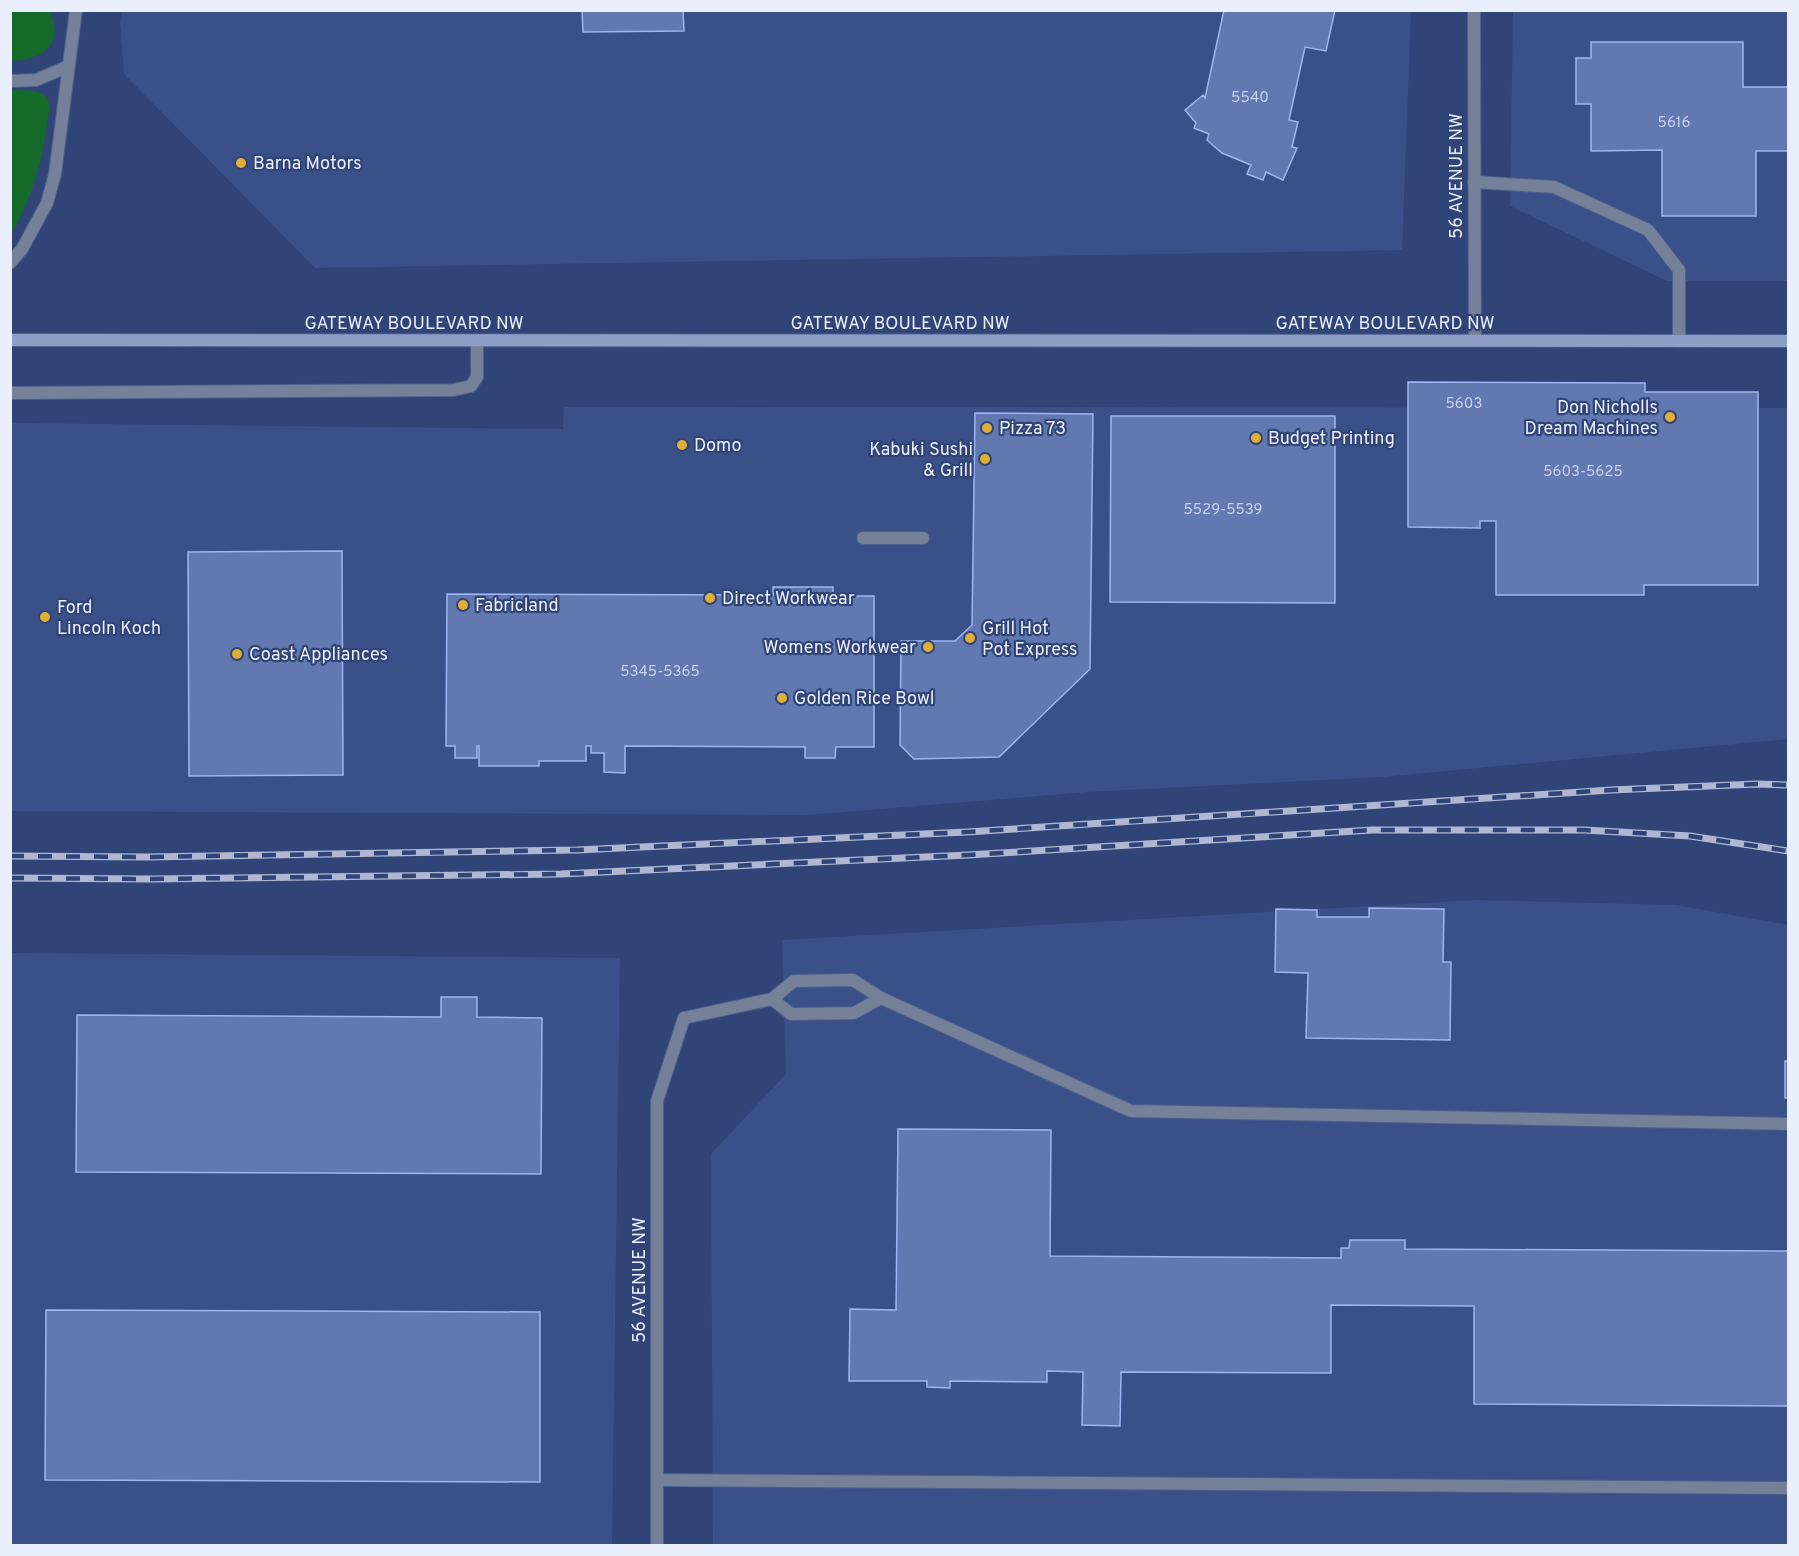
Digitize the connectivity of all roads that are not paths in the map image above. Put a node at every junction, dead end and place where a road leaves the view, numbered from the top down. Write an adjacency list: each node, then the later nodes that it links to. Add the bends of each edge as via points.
1 (1474, 10): 5 (street, 56 AVENUE NW)
2 (75, 11): 3 (street)
3 (69, 66): 4 (street, via 36,80); 6 (street, via 61,144 47,203 22,249)
4 (10, 81)
5 (1474, 182): 8 (street, 56 AVENUE NW); 10 (street, via 1554,187 1648,230 1679,270)
6 (10, 262)
7 (10, 340): 9 (main road, GATEWAY BOULEVARD NW)
8 (1475, 340): 9 (main road, GATEWAY BOULEVARD NW); 10 (main road, GATEWAY BOULEVARD NW)
9 (477, 341): 12 (street, via 477,377 471,386 454,390)
10 (1679, 341): 11 (main road, GATEWAY BOULEVARD NW)
11 (1788, 341)
12 (10, 393)
13 (863, 538): 14 (street)
14 (923, 538)
15 (881, 998): 16 (street, via 854,1013 790,1014); 16 (street, via 853,980 806,980 794,981); 17 (street, via 1131,1111)
16 (772, 999): 18 (street, 56 AVENUE NW, via 684,1018 657,1101)
17 (1788, 1124)
18 (657, 1480): 19 (street); 20 (street, 56 AVENUE NW)
19 (1788, 1488)
20 (657, 1545)

